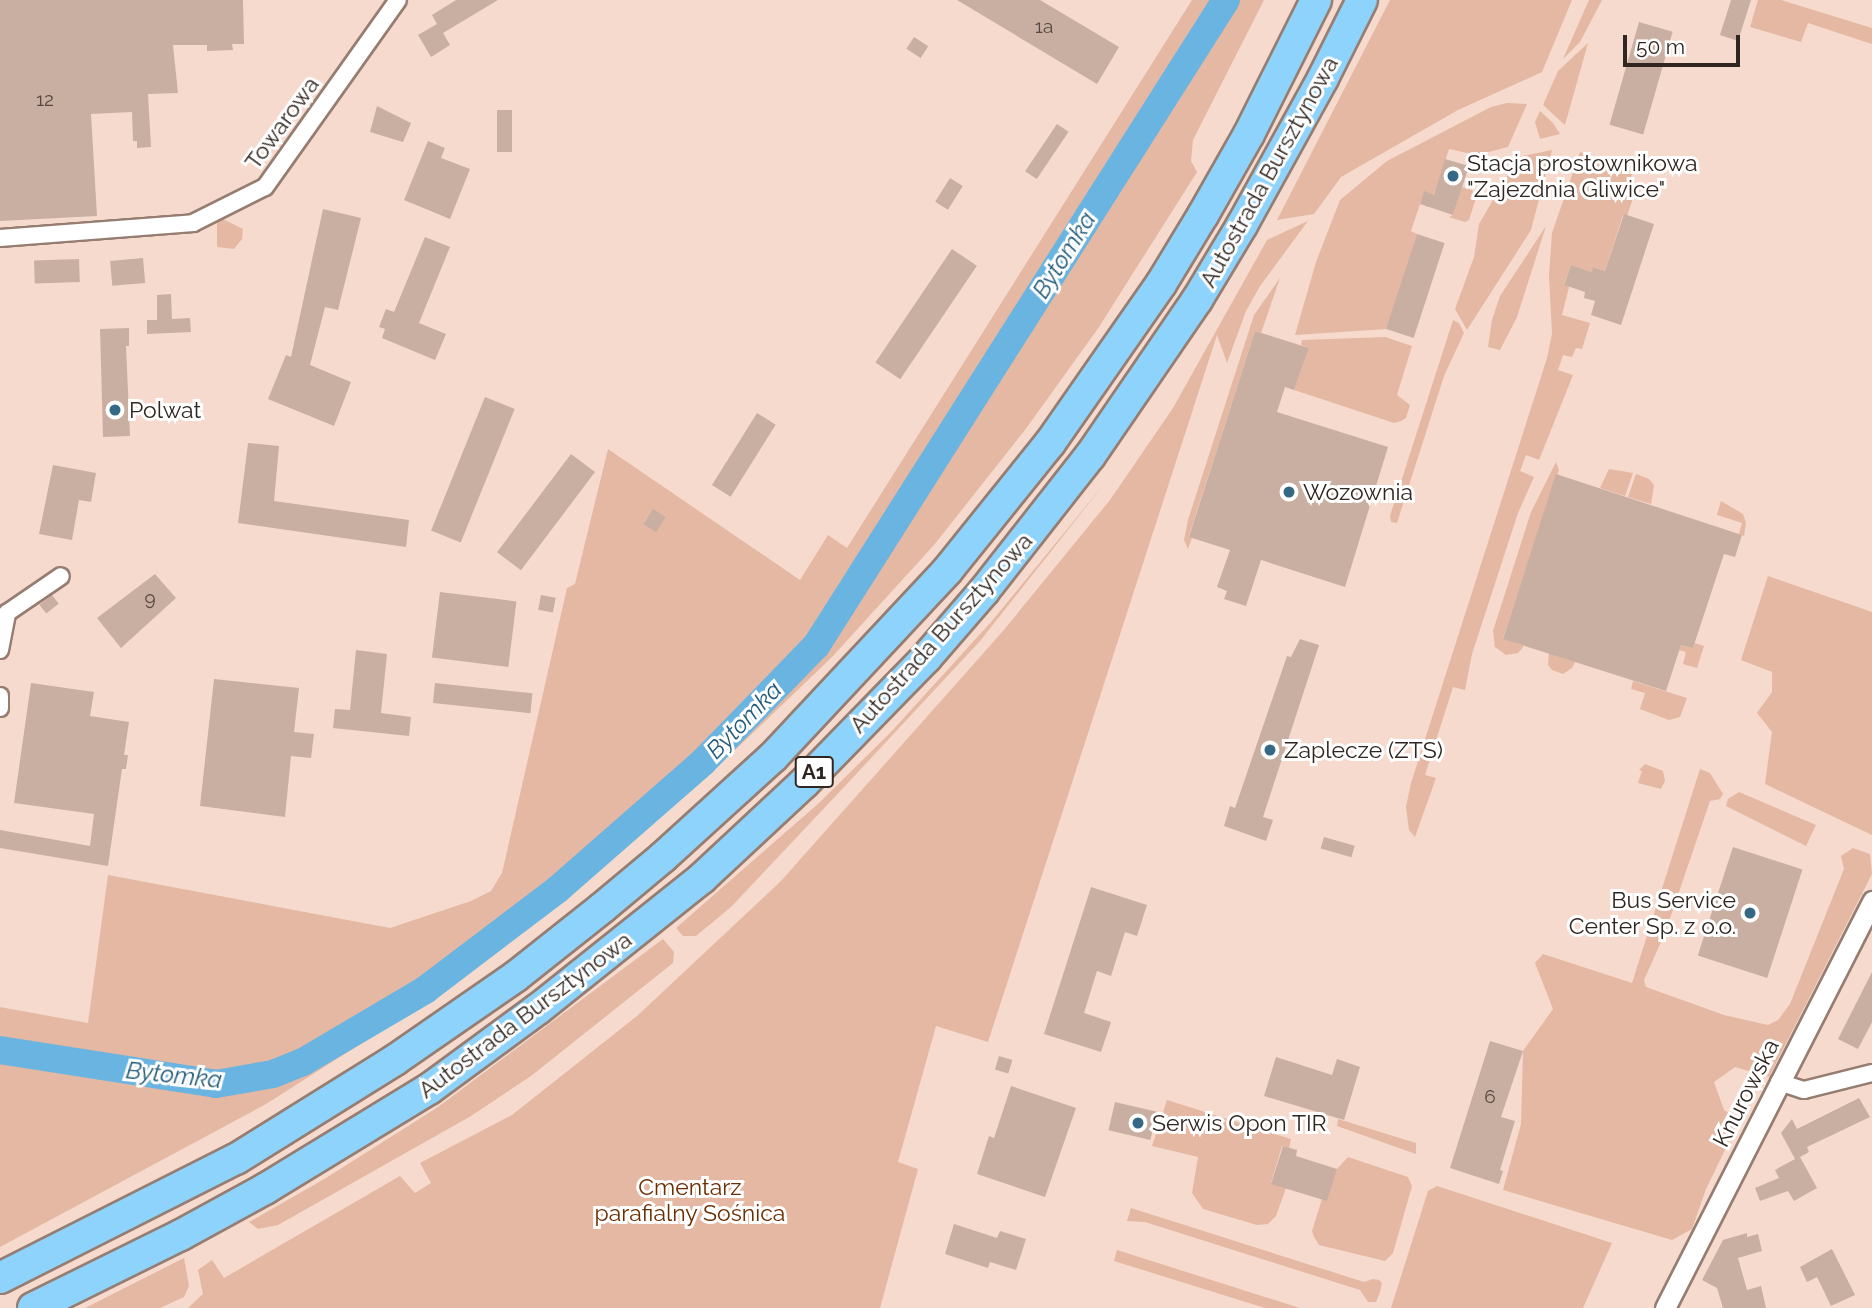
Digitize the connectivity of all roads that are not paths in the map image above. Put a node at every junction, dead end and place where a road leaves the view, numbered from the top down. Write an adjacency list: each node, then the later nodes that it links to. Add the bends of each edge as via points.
1 (398, 0): 4 (street, Towarowa, via 265,187 193,223)
2 (1316, 0): 12 (highway, Autostrada Bursztynowa / A1, via 1203,215 1161,284 1050,443 947,571 773,757 602,908 395,1060 236,1159)
3 (1362, 0): 13 (highway, Autostrada Bursztynowa / A1, via 1242,225 1197,300 1090,456 976,601 804,783 702,878 429,1089 265,1189)
4 (0, 238)
5 (61, 576): 6 (street, via 7,613)
6 (0, 650)
7 (0, 696): 8 (street)
8 (0, 708)
9 (1872, 901): 11 (street, Knurowska)
10 (1872, 1073): 11 (street, via 1804,1090)
11 (1779, 1082): 14 (street, Knurowska)
12 (0, 1278)
13 (33, 1308)
14 (1665, 1308)

